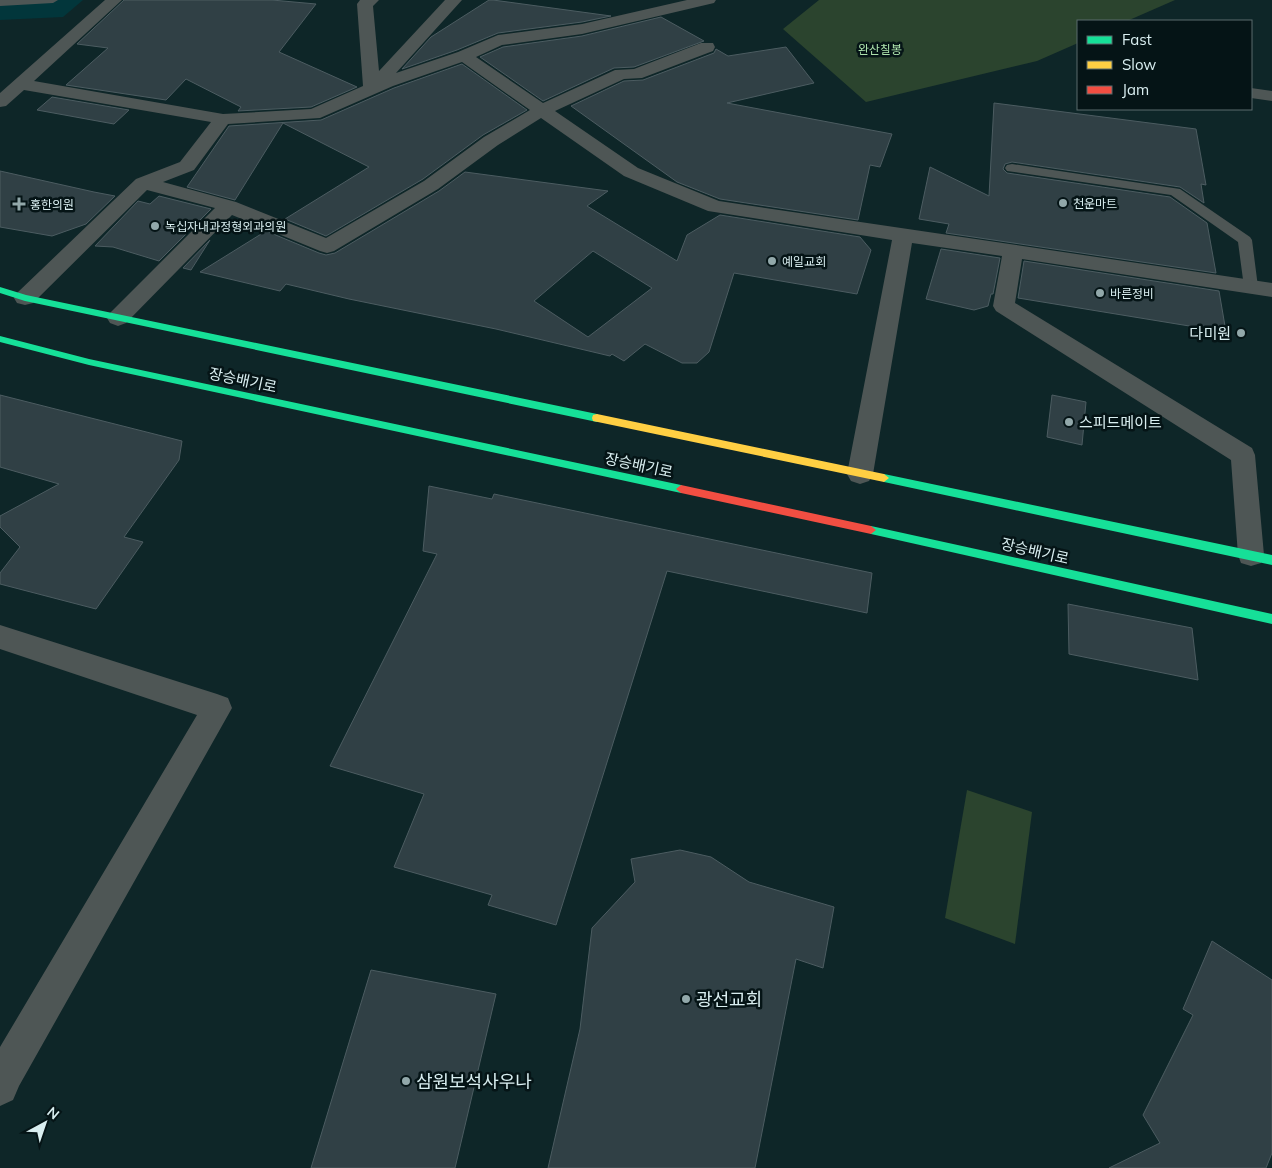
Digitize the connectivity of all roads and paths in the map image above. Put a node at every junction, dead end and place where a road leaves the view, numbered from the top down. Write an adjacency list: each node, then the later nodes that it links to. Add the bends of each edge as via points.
1 (53, 0): 6 (lane)
2 (114, 0): 9 (street)
3 (371, 0): 10 (street, via 365,4)
4 (454, 0): 10 (street)
5 (708, 0): 8 (street, via 582,29 498,40)
6 (0, 3)
7 (707, 47): 14 (street, via 636,74 621,74)
8 (464, 56): 10 (street); 14 (street)
9 (19, 84): 13 (street); 15 (street)
10 (372, 89): 15 (street, via 314,114)
11 (1252, 94): 12 (street)
12 (1272, 96)
13 (0, 102)
14 (542, 110): 18 (street, via 491,141 431,185 327,246); 19 (street, via 631,172 715,206)
15 (223, 119): 17 (street, via 187,166)
16 (1012, 168): 21 (lane, via 1175,192 1245,240)
17 (143, 184): 18 (street); 23 (street)
18 (229, 206): 24 (street)
19 (903, 235): 20 (street); 26 (street)
20 (1014, 252): 21 (street); 27 (street, via 1004,306 1243,455)
21 (1262, 288)
22 (0, 290): 23 (street)
23 (25, 298): 24 (street)
24 (118, 318): 26 (street)
25 (0, 339): 28 (street, 장승배기로, via 89,362)
26 (860, 474): 27 (street)
27 (1262, 558)
28 (1272, 619)
29 (0, 637): 30 (street, via 217,708)
30 (0, 1087)

